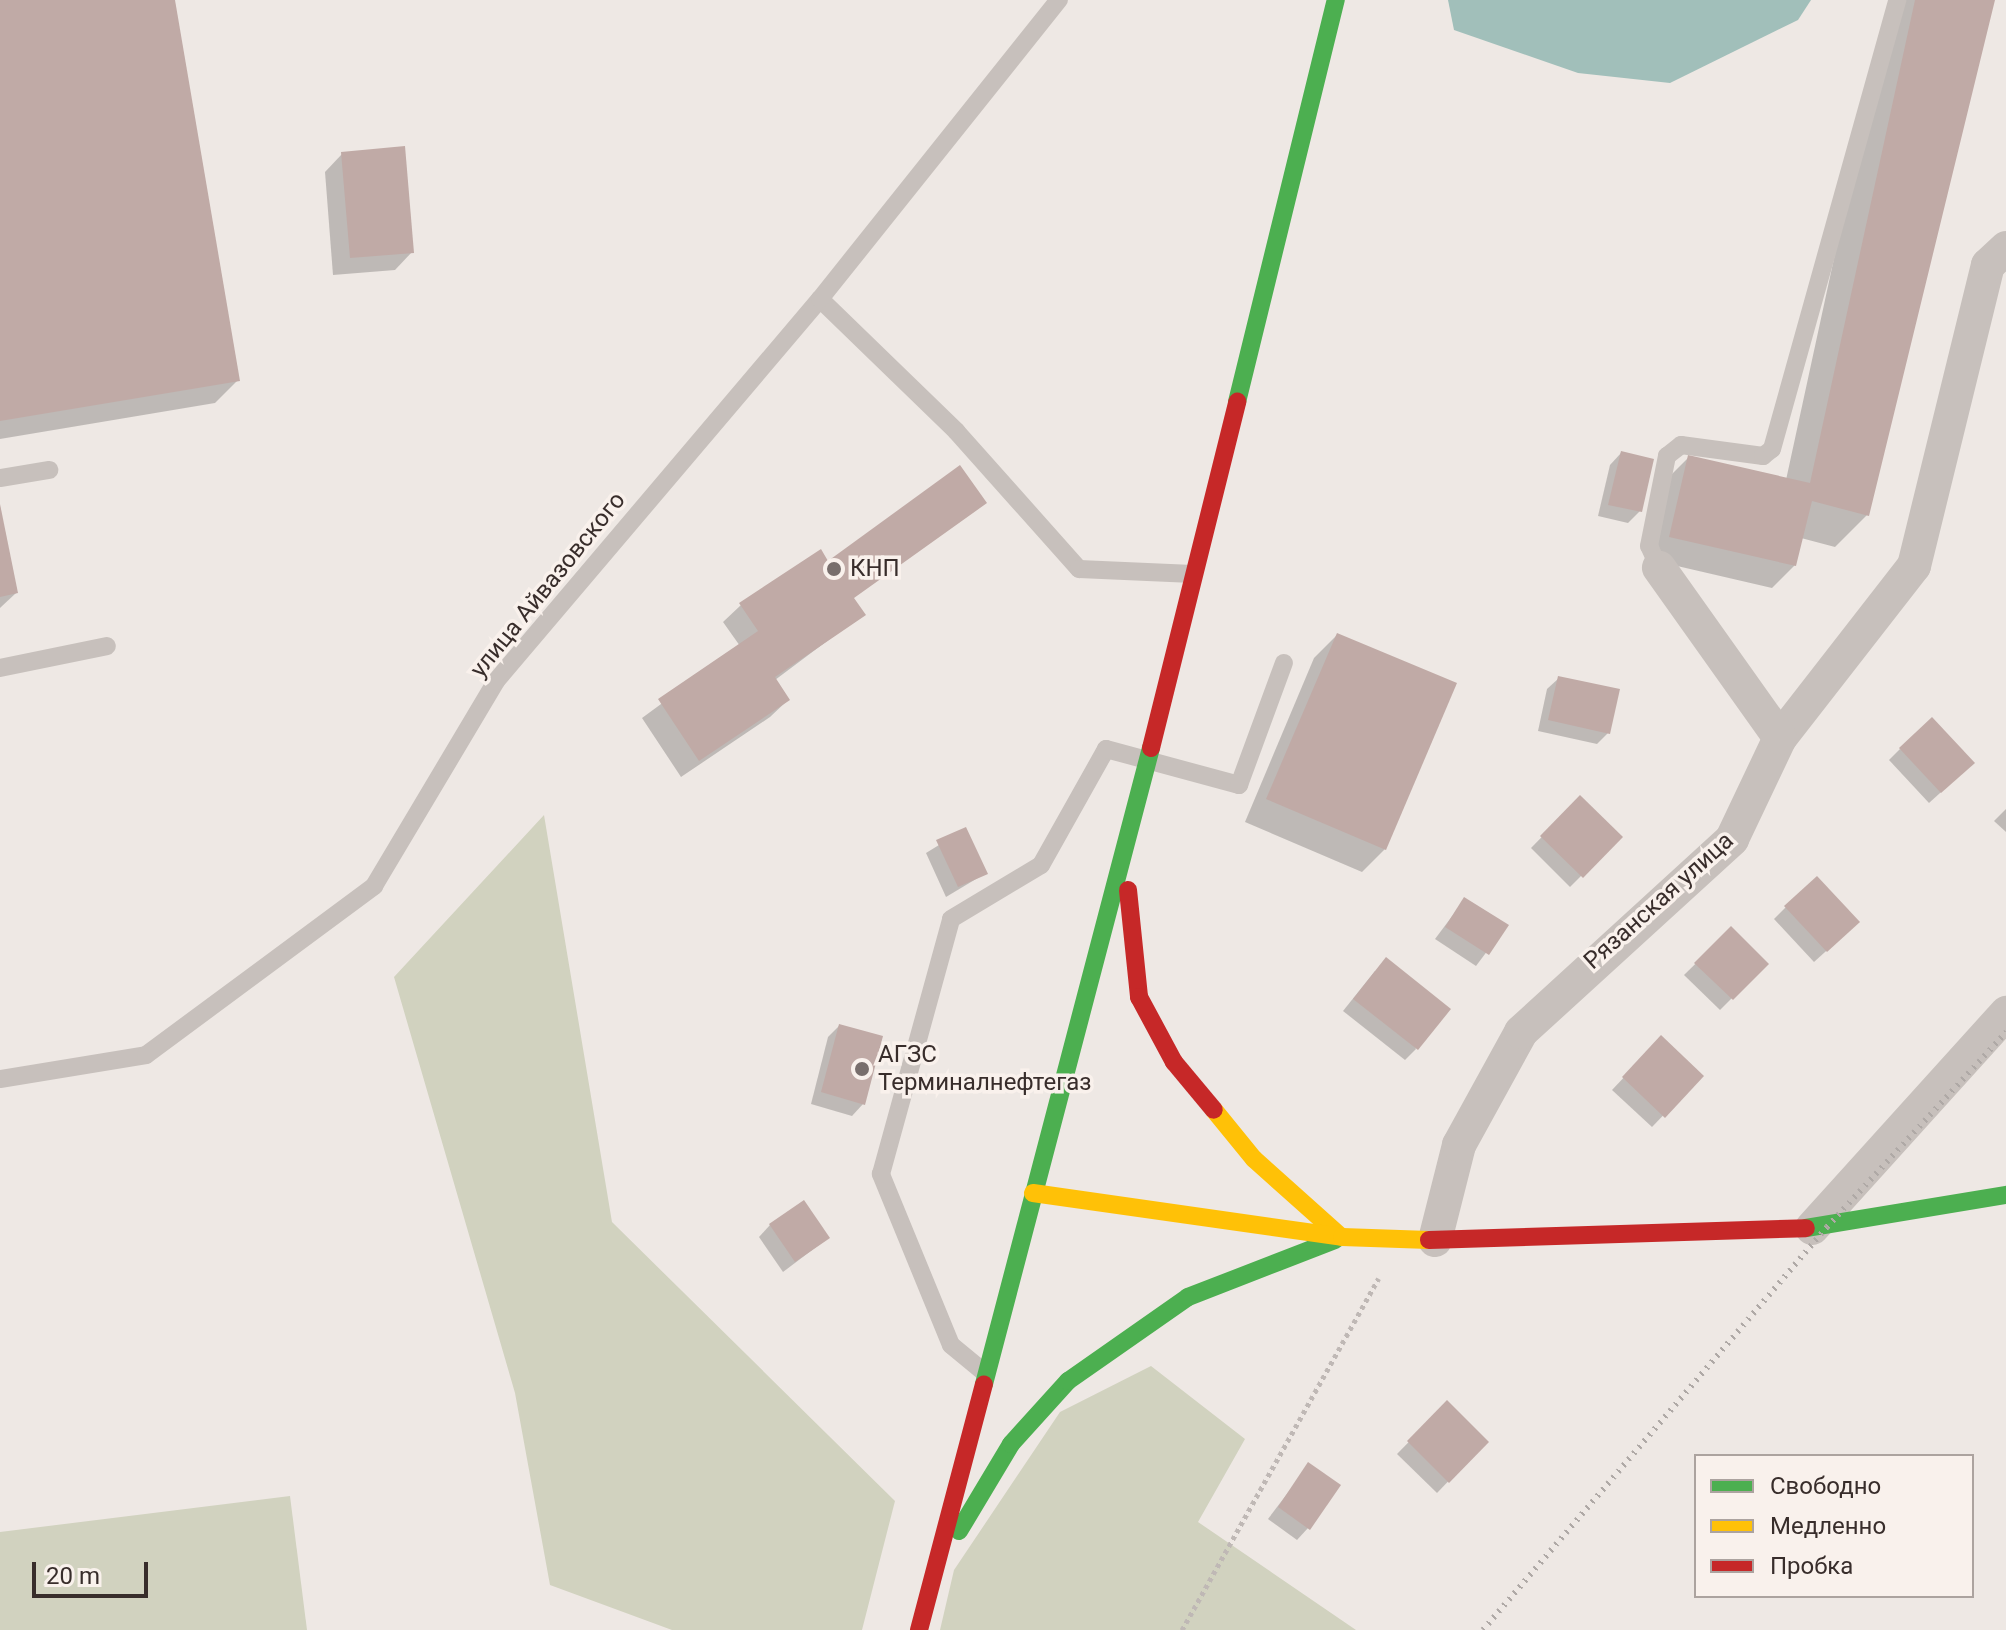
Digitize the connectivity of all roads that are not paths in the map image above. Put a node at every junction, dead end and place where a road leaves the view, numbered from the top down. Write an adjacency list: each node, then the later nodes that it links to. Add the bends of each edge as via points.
1 (1059, 0): 5 (lane, улица Айвазовского)
2 (1336, 0): 9 (main road)
3 (1897, 0): 8 (lane, via 1772,449 1763,456 1681,445 1667,456 1649,546)
4 (2006, 248): 13 (street, Рязанская улица, via 1988,265 1914,566)
5 (820, 299): 9 (lane, via 956,431 1079,569); 17 (lane, улица Айвазовского, via 496,681 374,886 146,1055)
6 (49, 470): 7 (lane)
7 (0, 478)
8 (1659, 568): 13 (street)
9 (1193, 574): 14 (main road)
10 (107, 646): 12 (lane)
11 (1284, 663): 14 (lane, via 1239,785)
12 (0, 668)
13 (1780, 738): 22 (street, Рязанская улица, via 1732,839 1521,1032 1459,1145)
14 (1149, 758): 15 (main road); 23 (lane, via 1106,749 1041,865 951,919 881,1174 951,1345)
15 (1128, 833): 18 (main road); 21 (main road, via 1128,941 1139,997 1174,1062 1254,1159)
16 (2006, 1013): 20 (street)
17 (0, 1079)
18 (1033, 1193): 21 (main road); 23 (main road)
19 (2006, 1195): 20 (main road)
20 (1812, 1228): 22 (main road)
21 (1342, 1237): 22 (main road); 24 (main road, via 1188,1297 1068,1381 1011,1444)
22 (1435, 1240)
23 (985, 1373): 24 (main road)
24 (933, 1574): 25 (main road)
25 (919, 1630)

